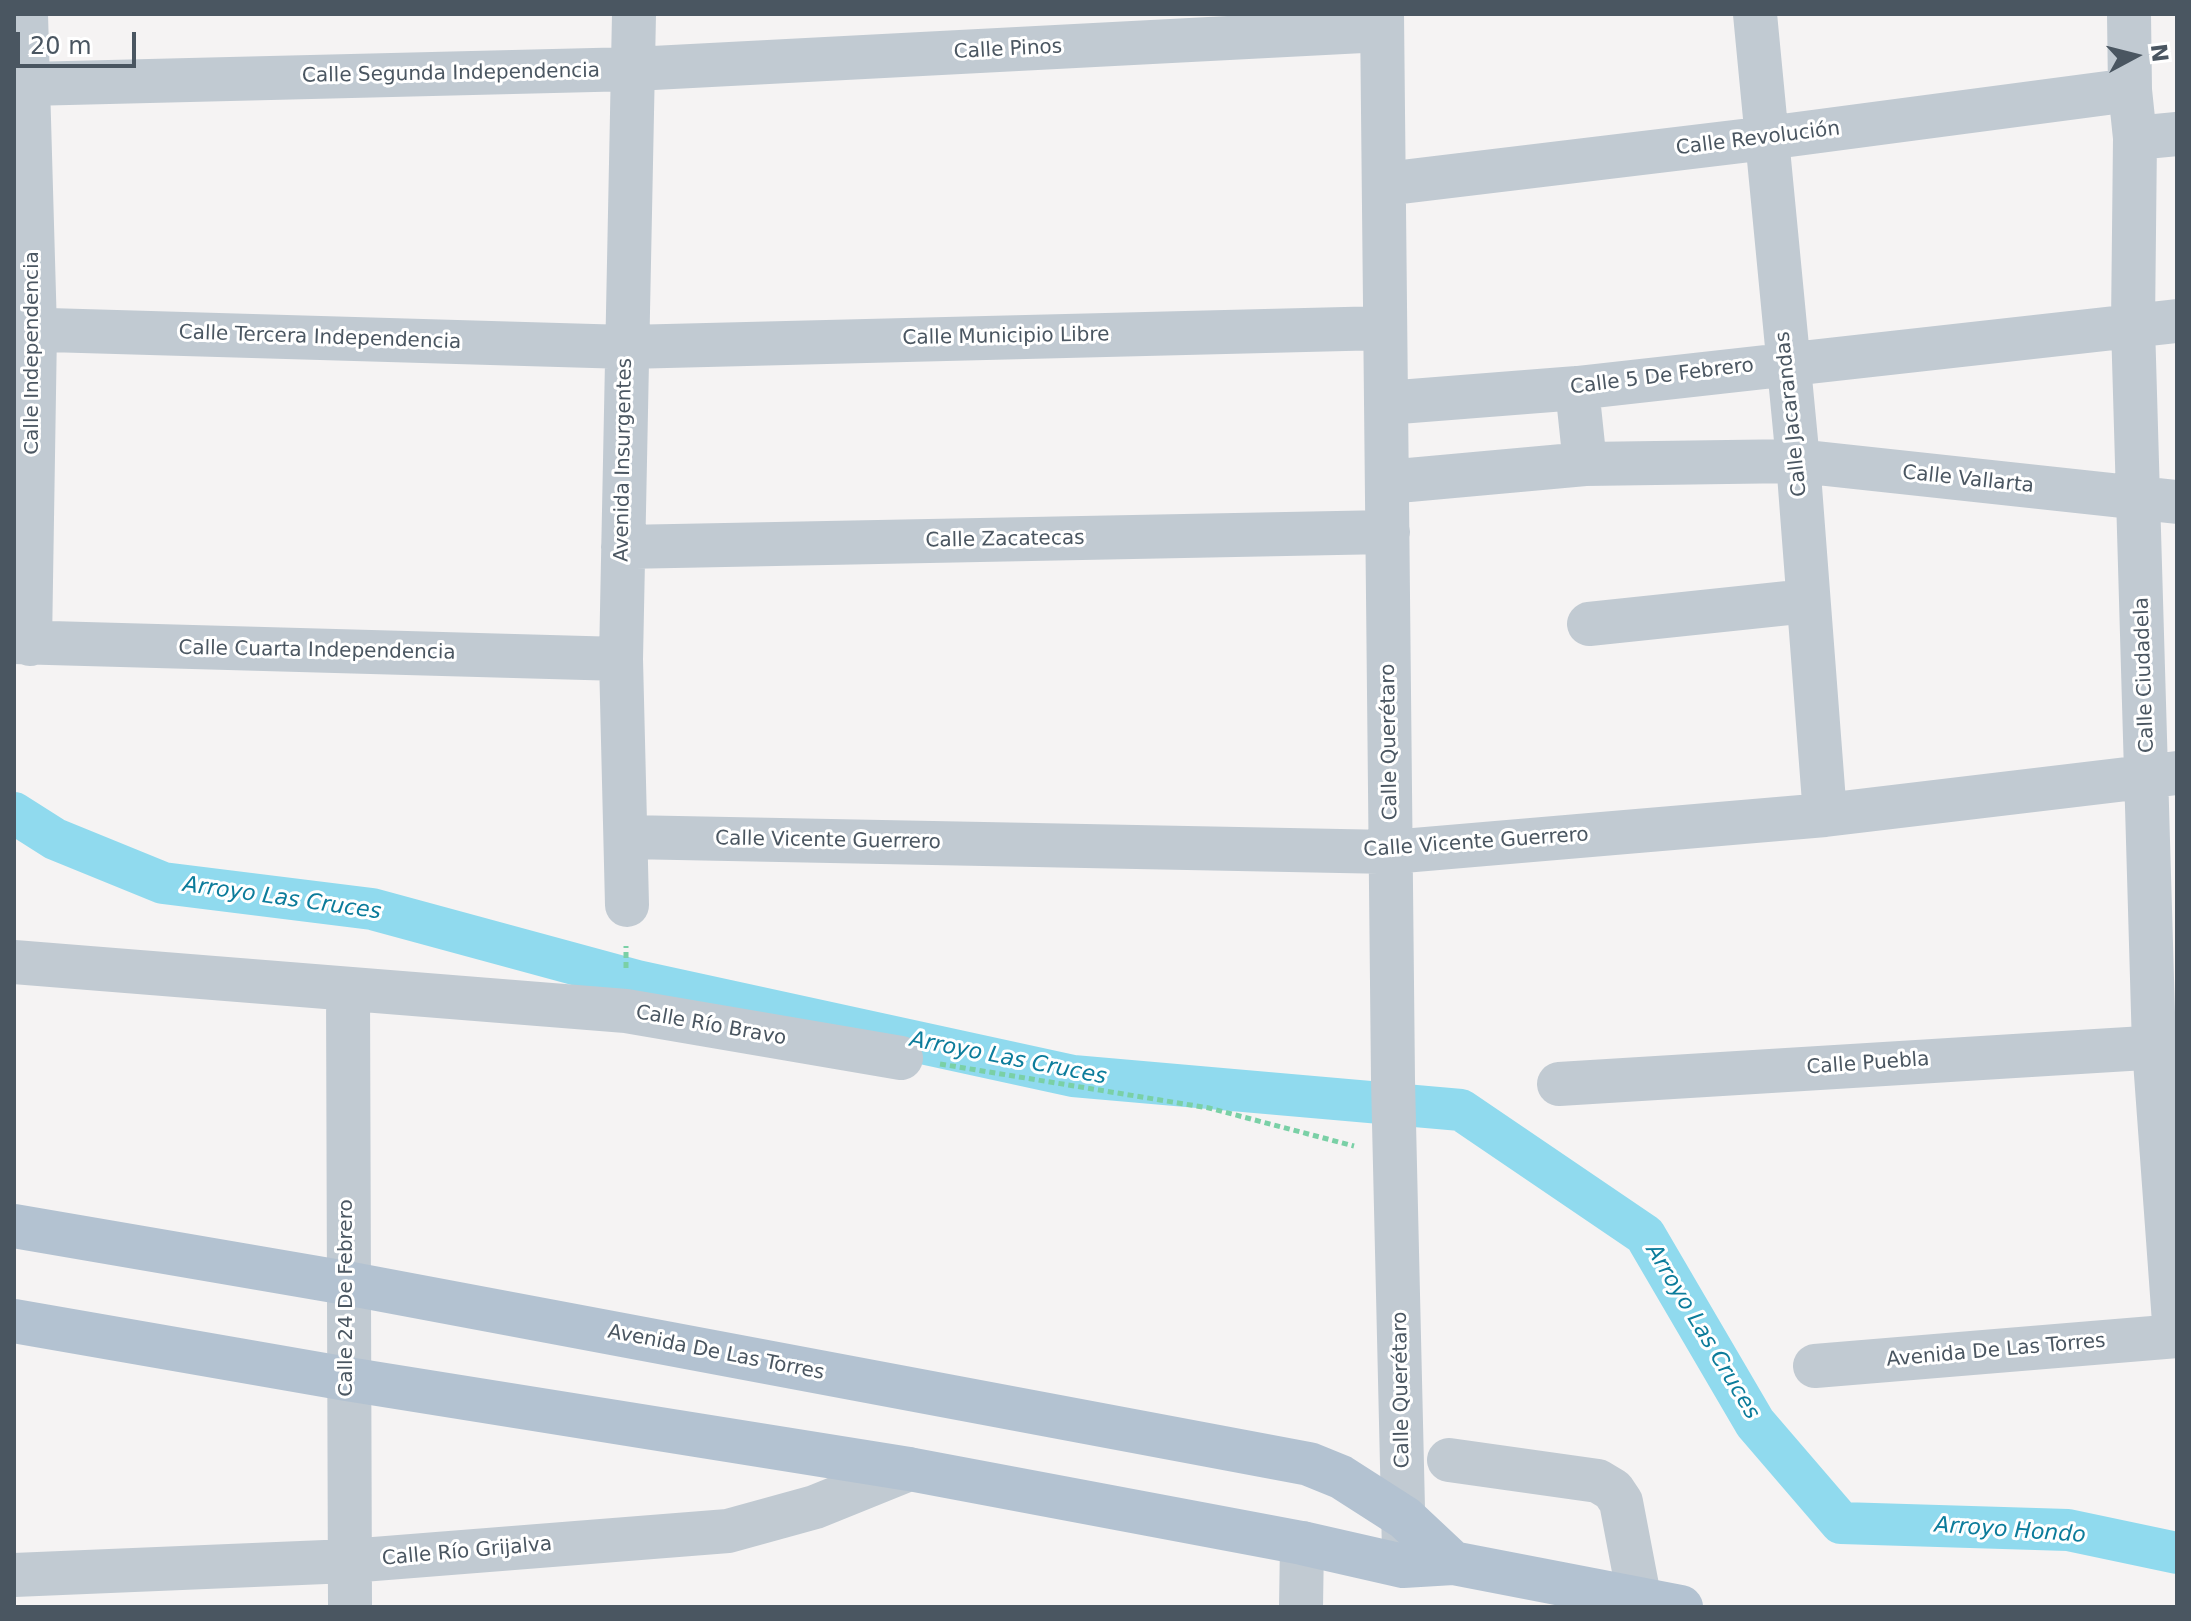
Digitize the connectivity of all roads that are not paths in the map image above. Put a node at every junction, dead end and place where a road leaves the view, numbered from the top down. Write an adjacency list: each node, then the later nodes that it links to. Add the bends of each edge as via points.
1 (26, 14): 7 (street, Calle Independencia)
2 (634, 14): 6 (street, Avenida Insurgentes)
3 (1755, 14): 10 (street, Calle Jacarandas)
4 (2129, 14): 8 (street, Calle Ciudadela)
5 (1382, 22): 6 (street, Calle Pinos); 11 (street, Calle Querétaro)
6 (634, 69): 7 (street, Calle Segunda Independencia); 16 (street, Avenida Insurgentes)
7 (28, 84): 15 (street, Calle Independencia)
8 (2130, 90): 9 (street, Calle Ciudadela); 10 (street, Calle Revolución)
9 (2156, 136): 13 (street, Calle Ciudadela)
10 (1767, 138): 11 (street, Calle Revolución); 17 (street, Calle Jacarandas)
11 (1385, 184): 14 (street, Calle Querétaro)
12 (2177, 321): 13 (street, Calle 5 De Febrero)
13 (2133, 325): 17 (street, Calle 5 De Febrero); 23 (street, Calle Ciudadela)
14 (1385, 328): 16 (street, Calle Municipio Libre); 19 (street, Calle Querétaro)
15 (25, 330): 16 (street, Calle Tercera Independencia); 28 (street, Calle Independencia)
16 (627, 347): 25 (street, Avenida Insurgentes)
17 (1786, 362): 18 (street, Calle 5 De Febrero); 20 (street, Calle Jacarandas)
18 (1577, 388): 19 (street, Calle 5 De Febrero); 21 (street)
19 (1386, 403): 22 (street, Calle Querétaro)
20 (1798, 461): 21 (street, Calle Vallarta); 23 (street, Calle Vallarta); 26 (street, Calle Jacarandas)
21 (1585, 464): 22 (street, Calle Vallarta)
22 (1387, 482): 24 (street, Calle Querétaro)
23 (2158, 501): 30 (street, Calle Ciudadela)
24 (1388, 532): 25 (street, Calle Zacatecas); 33 (street, Calle Querétaro)
25 (623, 547): 29 (street, Avenida Insurgentes)
26 (1807, 601): 27 (street); 31 (street, Calle Jacarandas)
27 (1589, 624)
28 (22, 643): 29 (street, Calle Cuarta Independencia)
29 (621, 659): 32 (street, Avenida Insurgentes)
30 (2163, 773): 31 (street, Calle Vicente Guerrero); 37 (street, Calle Ciudadela)
31 (1825, 815): 33 (street, Calle Vicente Guerrero)
32 (627, 837): 33 (street, Calle Vicente Guerrero); 34 (street, Avenida Insurgentes)
33 (1391, 852): 48 (street, Calle Querétaro)
34 (627, 905)
35 (14, 962): 36 (street, Calle Río Bravo)
36 (348, 989): 38 (street, Calle Río Bravo, via 626,1011); 41 (street, Calle 24 De Febrero)
37 (2166, 1046): 39 (street, Calle Puebla); 43 (street, Calle Ciudadela)
38 (901, 1058)
39 (1559, 1084)
40 (14, 1226): 41 (main road, Avenida De Las Torres)
41 (346, 1283): 45 (street, Calle 24 De Febrero); 48 (main road, Avenida De Las Torres, via 1309,1464 1341,1477)
42 (14, 1321): 45 (main road)
43 (2176, 1336): 44 (street, Avenida De Las Torres)
44 (1815, 1366)
45 (347, 1379): 47 (main road); 50 (street, Calle 24 De Febrero)
46 (1449, 1460): 54 (street, via 1598,1481 1613,1490)
47 (909, 1469): 49 (main road); 50 (street, Calle Río Grijalva, via 815,1507 728,1531)
48 (1405, 1518): 51 (main road, Avenida De Las Torres); 52 (street, Calle Querétaro)
49 (1302, 1543): 52 (main road); 56 (street)
50 (349, 1561): 53 (street, Calle Río Grijalva); 55 (street, Calle 24 De Febrero)
51 (1453, 1563): 52 (main road); 54 (main road)
52 (1403, 1566)
53 (39, 1585)
54 (1654, 1605)
55 (350, 1607)
56 (1301, 1607)

